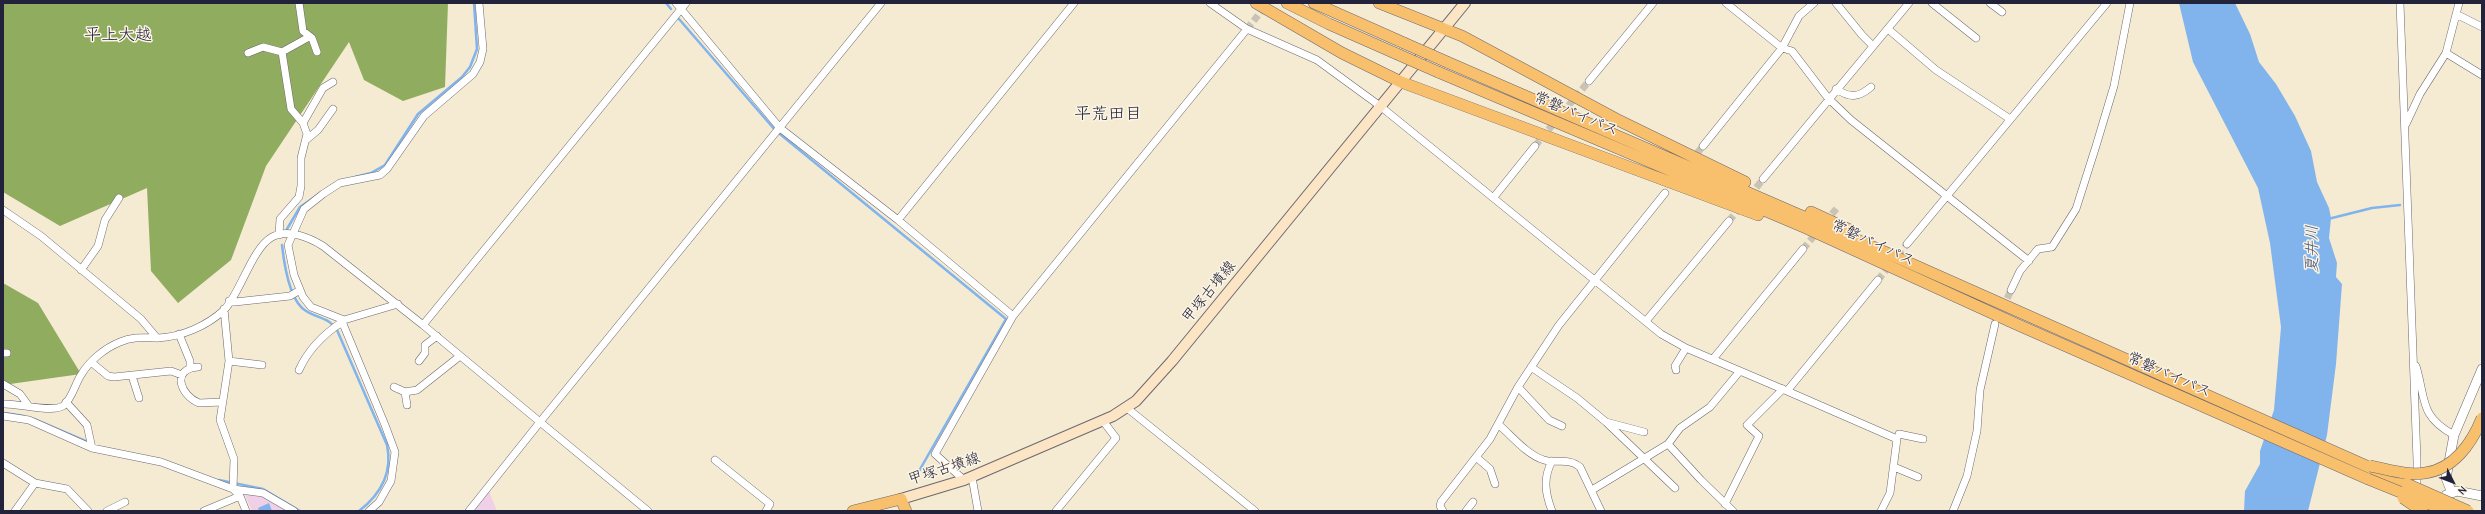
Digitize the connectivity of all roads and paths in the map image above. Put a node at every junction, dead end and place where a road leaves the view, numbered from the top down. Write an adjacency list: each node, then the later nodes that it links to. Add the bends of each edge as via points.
1 (299, 3): 30 (street, via 300,24 305,35)
2 (479, 3): 62 (street, via 484,49 473,74 424,116 387,169 380,175 333,186 304,209)
3 (676, 3): 23 (street)
4 (881, 3): 50 (street)
5 (1074, 3): 60 (street)
6 (1210, 3): 29 (street)
7 (1256, 3): 41 (main road, via 1322,42)
8 (1288, 3): 64 (main road, 常磐バイパス, bridge, via 1328,24 1438,72)
9 (1314, 3): 67 (main road, 常磐バイパス, bridge)
10 (1379, 3): 26 (main road)
11 (1465, 3): 26 (main road, 甲塚古墳線)
12 (1653, 3): 39 (street)
13 (1726, 3): 33 (street)
14 (1814, 3): 33 (street, via 1799,16)
15 (1836, 3): 32 (street)
16 (1909, 3): 27 (street)
17 (1932, 3): 31 (street)
18 (1990, 3): 24 (street)
19 (2107, 3): 47 (street)
20 (2130, 3): 68 (street, via 2114,86 2076,209 2052,247 2038,249)
21 (2400, 3): 49 (street)
22 (2459, 3): 25 (street)
23 (684, 6): 50 (street); 81 (street)
24 (2002, 12)
25 (2456, 14): 28 (street); 37 (street)
26 (1445, 28): 41 (main road, 甲塚古墳線); 67 (main road, via 1620,121 1722,172 1869,239)
27 (1888, 28): 32 (street); 47 (street, via 1936,70)
28 (2482, 28)
29 (1247, 29): 45 (street, via 1317,60); 77 (street)
30 (309, 37): 34 (street); 35 (street, via 314,42)
31 (1976, 38)
32 (1874, 46): 43 (street)
33 (1782, 48): 44 (street, via 1792,51); 53 (street)
34 (282, 52): 36 (street, via 263,47); 48 (street, via 291,110)
35 (317, 52)
36 (248, 53)
37 (2446, 53): 38 (street); 49 (street, via 2420,94)
38 (2482, 75)
39 (1589, 81)
40 (333, 82): 48 (street, via 323,88)
41 (1401, 82): 45 (main road, 甲塚古墳線); 64 (main road, via 1630,169)
42 (1870, 87): 43 (street, via 1858,97)
43 (1836, 89): 44 (street)
44 (1828, 98): 54 (street); 56 (street, via 1893,155)
45 (1380, 106): 57 (street); 113 (main road, 甲塚古墳線, via 1147,391)
46 (333, 109): 51 (street, via 318,130)
47 (2010, 119): 56 (street)
48 (303, 123): 51 (street, via 307,134)
49 (2406, 125): 87 (street)
50 (778, 130): 60 (street); 117 (street)
51 (306, 140): 63 (street, via 301,158 299,197 280,219)
52 (1535, 146): 57 (street)
53 (1703, 146)
54 (1763, 179)
55 (1665, 193): 70 (street)
56 (1947, 194): 65 (street); 68 (street)
57 (1494, 197): 70 (street)
58 (119, 198): 69 (street, via 105,220 98,246)
59 (3, 210): 69 (street, via 41,236)
60 (898, 220): 77 (street)
61 (1730, 221): 78 (street)
62 (292, 234): 63 (street); 73 (street, via 288,245); 75 (street, via 308,237 323,246)
63 (279, 235): 74 (street, via 272,237 263,246)
64 (1827, 238): 136 (main road, 常磐バイパス)
65 (1907, 244)
66 (1803, 249): 88 (street)
67 (1895, 256): 132 (main road, 常磐バイパス)
68 (2029, 261): 72 (street, via 2020,271)
69 (81, 270): 84 (street, via 141,319)
70 (1594, 279): 78 (street); 95 (street)
71 (1878, 280): 105 (street)
72 (2011, 290)
73 (295, 293): 74 (street); 79 (street)
74 (230, 301): 76 (street)
75 (398, 304): 79 (street); 81 (street)
76 (224, 309): 82 (street, via 206,323); 89 (street)
77 (1013, 316): 135 (street, via 935,454)
78 (1646, 321): 85 (street, via 1670,340)
79 (339, 324): 97 (street, via 310,352); 149 (street, via 394,445 395,457 391,480)
80 (1995, 324): 170 (street, via 1980,390 1977,431 1967,476)
81 (423, 325): 83 (street)
82 (180, 334): 84 (street); 93 (street)
83 (436, 336): 86 (street); 90 (street, via 425,345 425,353)
84 (157, 338): 91 (street, via 145,336 119,342)
85 (1686, 348): 88 (street); 98 (street, via 1675,366)
86 (460, 356): 106 (street, via 426,384 412,392); 117 (street)
87 (2413, 356): 123 (street, via 2429,416 2440,428); 171 (street, via 2418,460 2416,496)
88 (1713, 359): 99 (street)
89 (229, 361): 92 (street); 109 (street)
90 (419, 361)
91 (91, 362): 101 (street, via 108,376); 108 (street, via 81,374)
92 (262, 365)
93 (190, 367): 94 (street); 100 (street)
94 (198, 367)
95 (1531, 367): 104 (street); 118 (street, via 1577,398)
96 (2482, 369): 123 (street)
97 (299, 370)
98 (1676, 370)
99 (1740, 371): 105 (street); 126 (street, via 1710,407 1680,428)
100 (182, 375): 101 (street, via 171,371); 109 (street, via 182,388 194,401)
101 (132, 376): 107 (street)
102 (3, 384): 111 (street, via 20,394)
103 (394, 387): 106 (street)
104 (1518, 387): 119 (street); 120 (street, via 1549,420)
105 (1785, 390): 133 (street, via 1897,439); 148 (street, via 1747,425 1759,436)
106 (405, 392): 112 (street)
107 (139, 398)
108 (66, 402): 111 (street, via 63,406 50,409); 125 (street, via 87,425)
109 (222, 402): 139 (street, via 222,432 230,444 234,459)
110 (4, 405): 111 (street)
111 (28, 405)
112 (407, 405)
113 (1127, 408): 116 (main road, 甲塚古墳線); 163 (street)
114 (3, 416): 125 (street, via 29,420)
115 (2482, 418): 132 (main road, bridge, via 2473,439 2442,468 2419,473)
116 (1103, 421): 135 (main road, 甲塚古墳線); 162 (street, via 1116,438)
117 (540, 422): 156 (street); 157 (street)
118 (1606, 422): 121 (street); 128 (street)
119 (1499, 425): 127 (street); 130 (street, via 1533,454)
120 (1562, 426)
121 (1644, 432)
122 (1899, 434): 124 (street)
123 (2454, 435): 142 (street, via 2446,478)
124 (1923, 438)
125 (91, 444): 139 (street, via 161,462)
126 (1668, 444): 128 (street); 148 (street)
127 (1476, 457): 138 (street, via 1490,469); 164 (street, via 1441,502)
128 (1644, 457): 140 (street); 141 (street)
129 (715, 460): 158 (street, via 770,504)
130 (1552, 461): 141 (street, via 1575,462); 166 (street, via 1547,470 1545,484)
131 (3, 463): 137 (street)
132 (2370, 466): 175 (main road, 常磐バイパス, bridge)
133 (1894, 467): 134 (street); 169 (street, via 1890,493)
134 (1918, 477)
135 (968, 478): 145 (main road, 甲塚古墳線); 161 (street)
136 (2368, 479): 172 (main road, bridge); 174 (main road, 常磐バイパス, bridge)
137 (35, 483): 150 (street); 151 (street, via 67,489)
138 (1495, 484)
139 (232, 486): 143 (street); 155 (street, via 262,493)
140 (1675, 488)
141 (1592, 490): 167 (street)
142 (2452, 493): 144 (street); 173 (street, via 2446,495)
143 (240, 496): 153 (street); 154 (street)
144 (2482, 496)
145 (902, 499): 159 (main road); 160 (main road)
146 (125, 502): 152 (street)
147 (1474, 502): 165 (street)
148 (1725, 504): 168 (street)
149 (373, 510)
150 (15, 511)
151 (88, 511)
152 (107, 511)
153 (204, 511)
154 (246, 511)
155 (294, 511)
156 (469, 511)
157 (648, 511)
158 (766, 511)
159 (852, 511)
160 (906, 511)
161 (978, 511)
162 (1056, 511)
163 (1255, 511)
164 (1443, 511)
165 (1466, 511)
166 (1552, 511)
167 (1601, 511)
168 (1733, 511)
169 (1881, 511)
170 (1953, 511)
171 (2411, 511)
172 (2422, 511)
173 (2440, 511)
174 (2447, 511)
175 (2468, 511)

